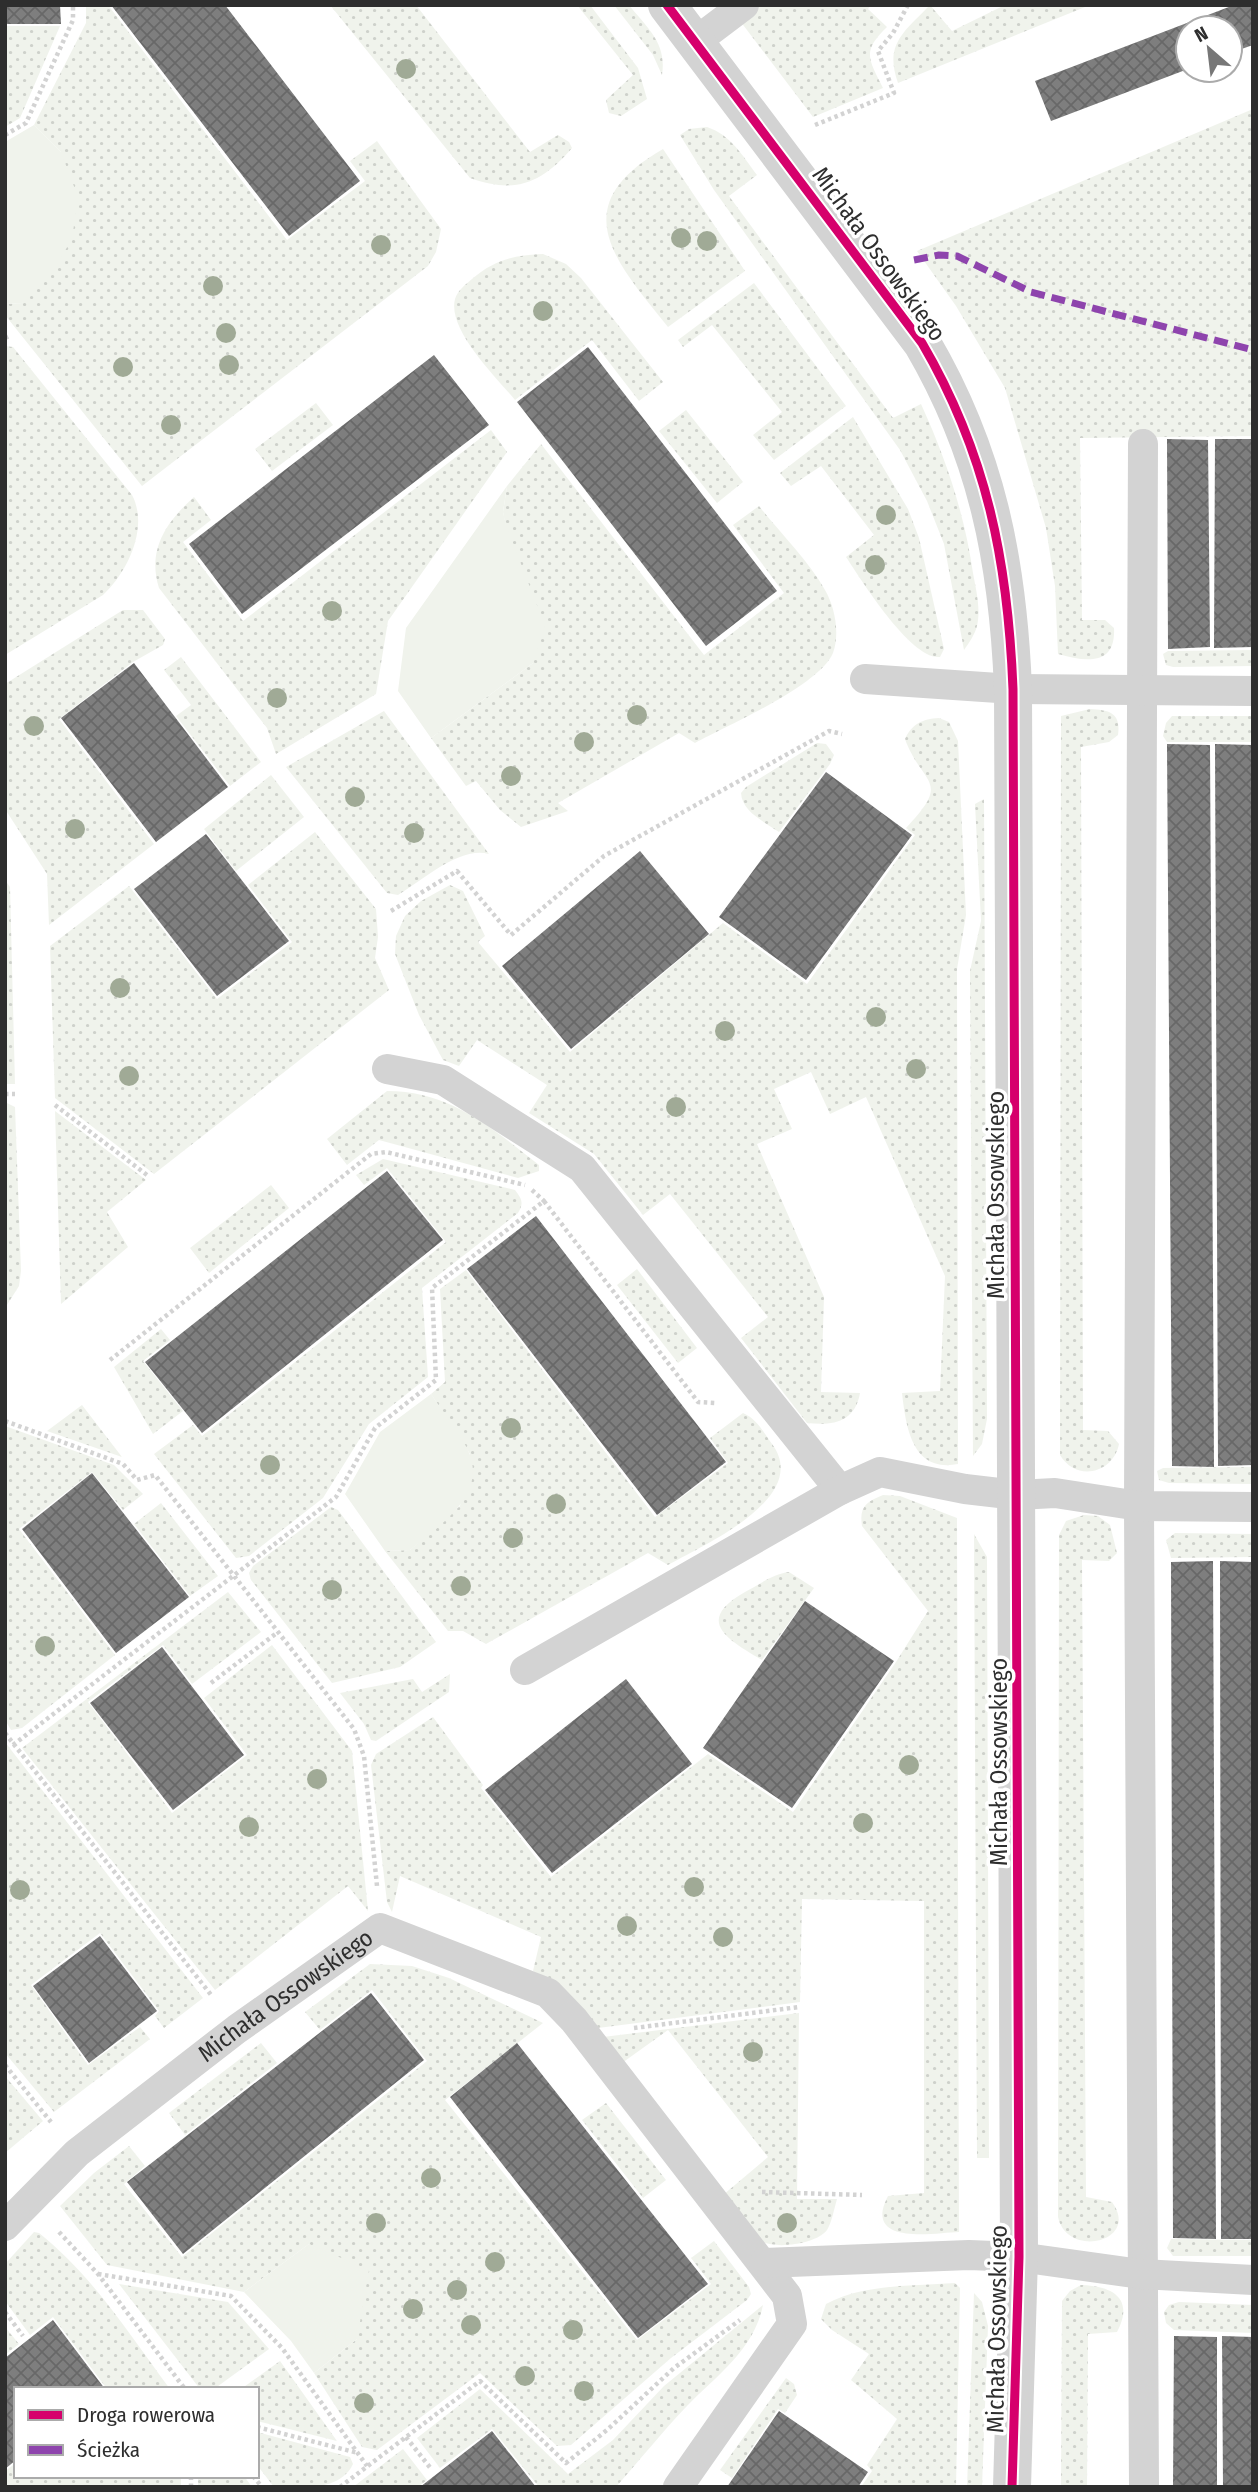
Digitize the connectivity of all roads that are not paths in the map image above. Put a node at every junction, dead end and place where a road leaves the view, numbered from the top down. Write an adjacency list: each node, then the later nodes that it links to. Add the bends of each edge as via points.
1 (667, 5): 3 (street, Michała Ossowskiego)
2 (744, 5): 3 (lane)
3 (695, 42): 6 (street, Michała Ossowskiego, via 889,295 949,390 973,447 992,511 1005,573)
4 (1143, 444): 7 (lane)
5 (865, 679): 6 (lane)
6 (1013, 689): 7 (lane); 11 (street, Michała Ossowskiego)
7 (1144, 690): 8 (lane); 12 (lane)
8 (1253, 691)
9 (387, 1069): 10 (lane, via 443,1080 582,1168)
10 (840, 1490): 11 (lane, via 880,1472); 14 (lane)
11 (1017, 1495): 12 (lane, via 1055,1493); 16 (street, Michała Ossowskiego)
12 (1139, 1506): 13 (lane); 18 (lane)
13 (1253, 1507)
14 (525, 1670)
15 (5, 2226): 17 (lane, Michała Ossowskiego, via 77,2153 237,2029 380,1928 548,1993)
16 (1019, 2257): 17 (lane); 18 (lane); 21 (street, Michała Ossowskiego)
17 (764, 2263): 20 (lane, Michała Ossowskiego, via 787,2296 792,2324)
18 (1141, 2274): 19 (lane); 22 (lane)
19 (1253, 2280)
20 (678, 2487)
21 (1012, 2487)
22 (1144, 2487)

